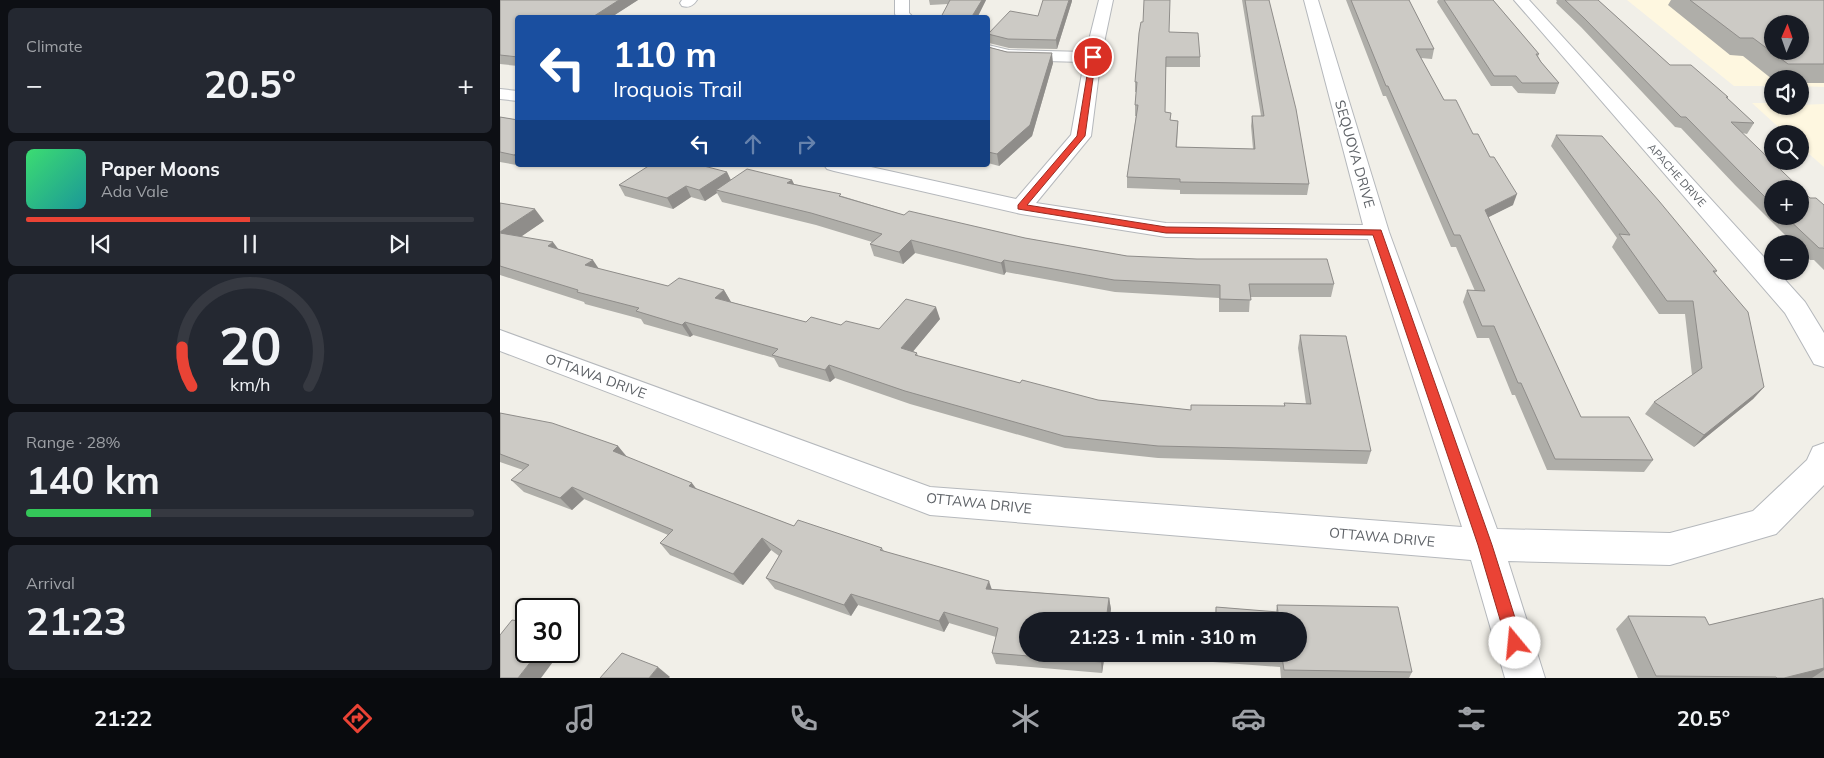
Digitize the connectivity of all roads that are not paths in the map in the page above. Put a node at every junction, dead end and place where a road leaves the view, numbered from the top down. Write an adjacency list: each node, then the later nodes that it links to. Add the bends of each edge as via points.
1 (902, 0): 5 (street)
2 (1106, 0): 7 (street)
3 (1311, 0): 12 (street, SEQUOYA DRIVE)
4 (1521, 0): 14 (street, APACHE DRIVE, via 1796,308)
5 (903, 15)
6 (990, 50): 7 (street)
7 (1093, 57): 11 (street, via 1081,136)
8 (500, 94): 9 (street)
9 (515, 96)
10 (843, 167): 11 (street)
11 (1021, 207): 12 (street, via 1166,230)
12 (1377, 232): 16 (street, SEQUOYA DRIVE)
13 (500, 340): 16 (street, OTTAWA DRIVE, via 930,500)
14 (1824, 358)
15 (1824, 456): 16 (street, via 1820,467 1764,523 1670,549)
16 (1485, 545): 17 (street, SEQUOYA DRIVE)
17 (1525, 678)

